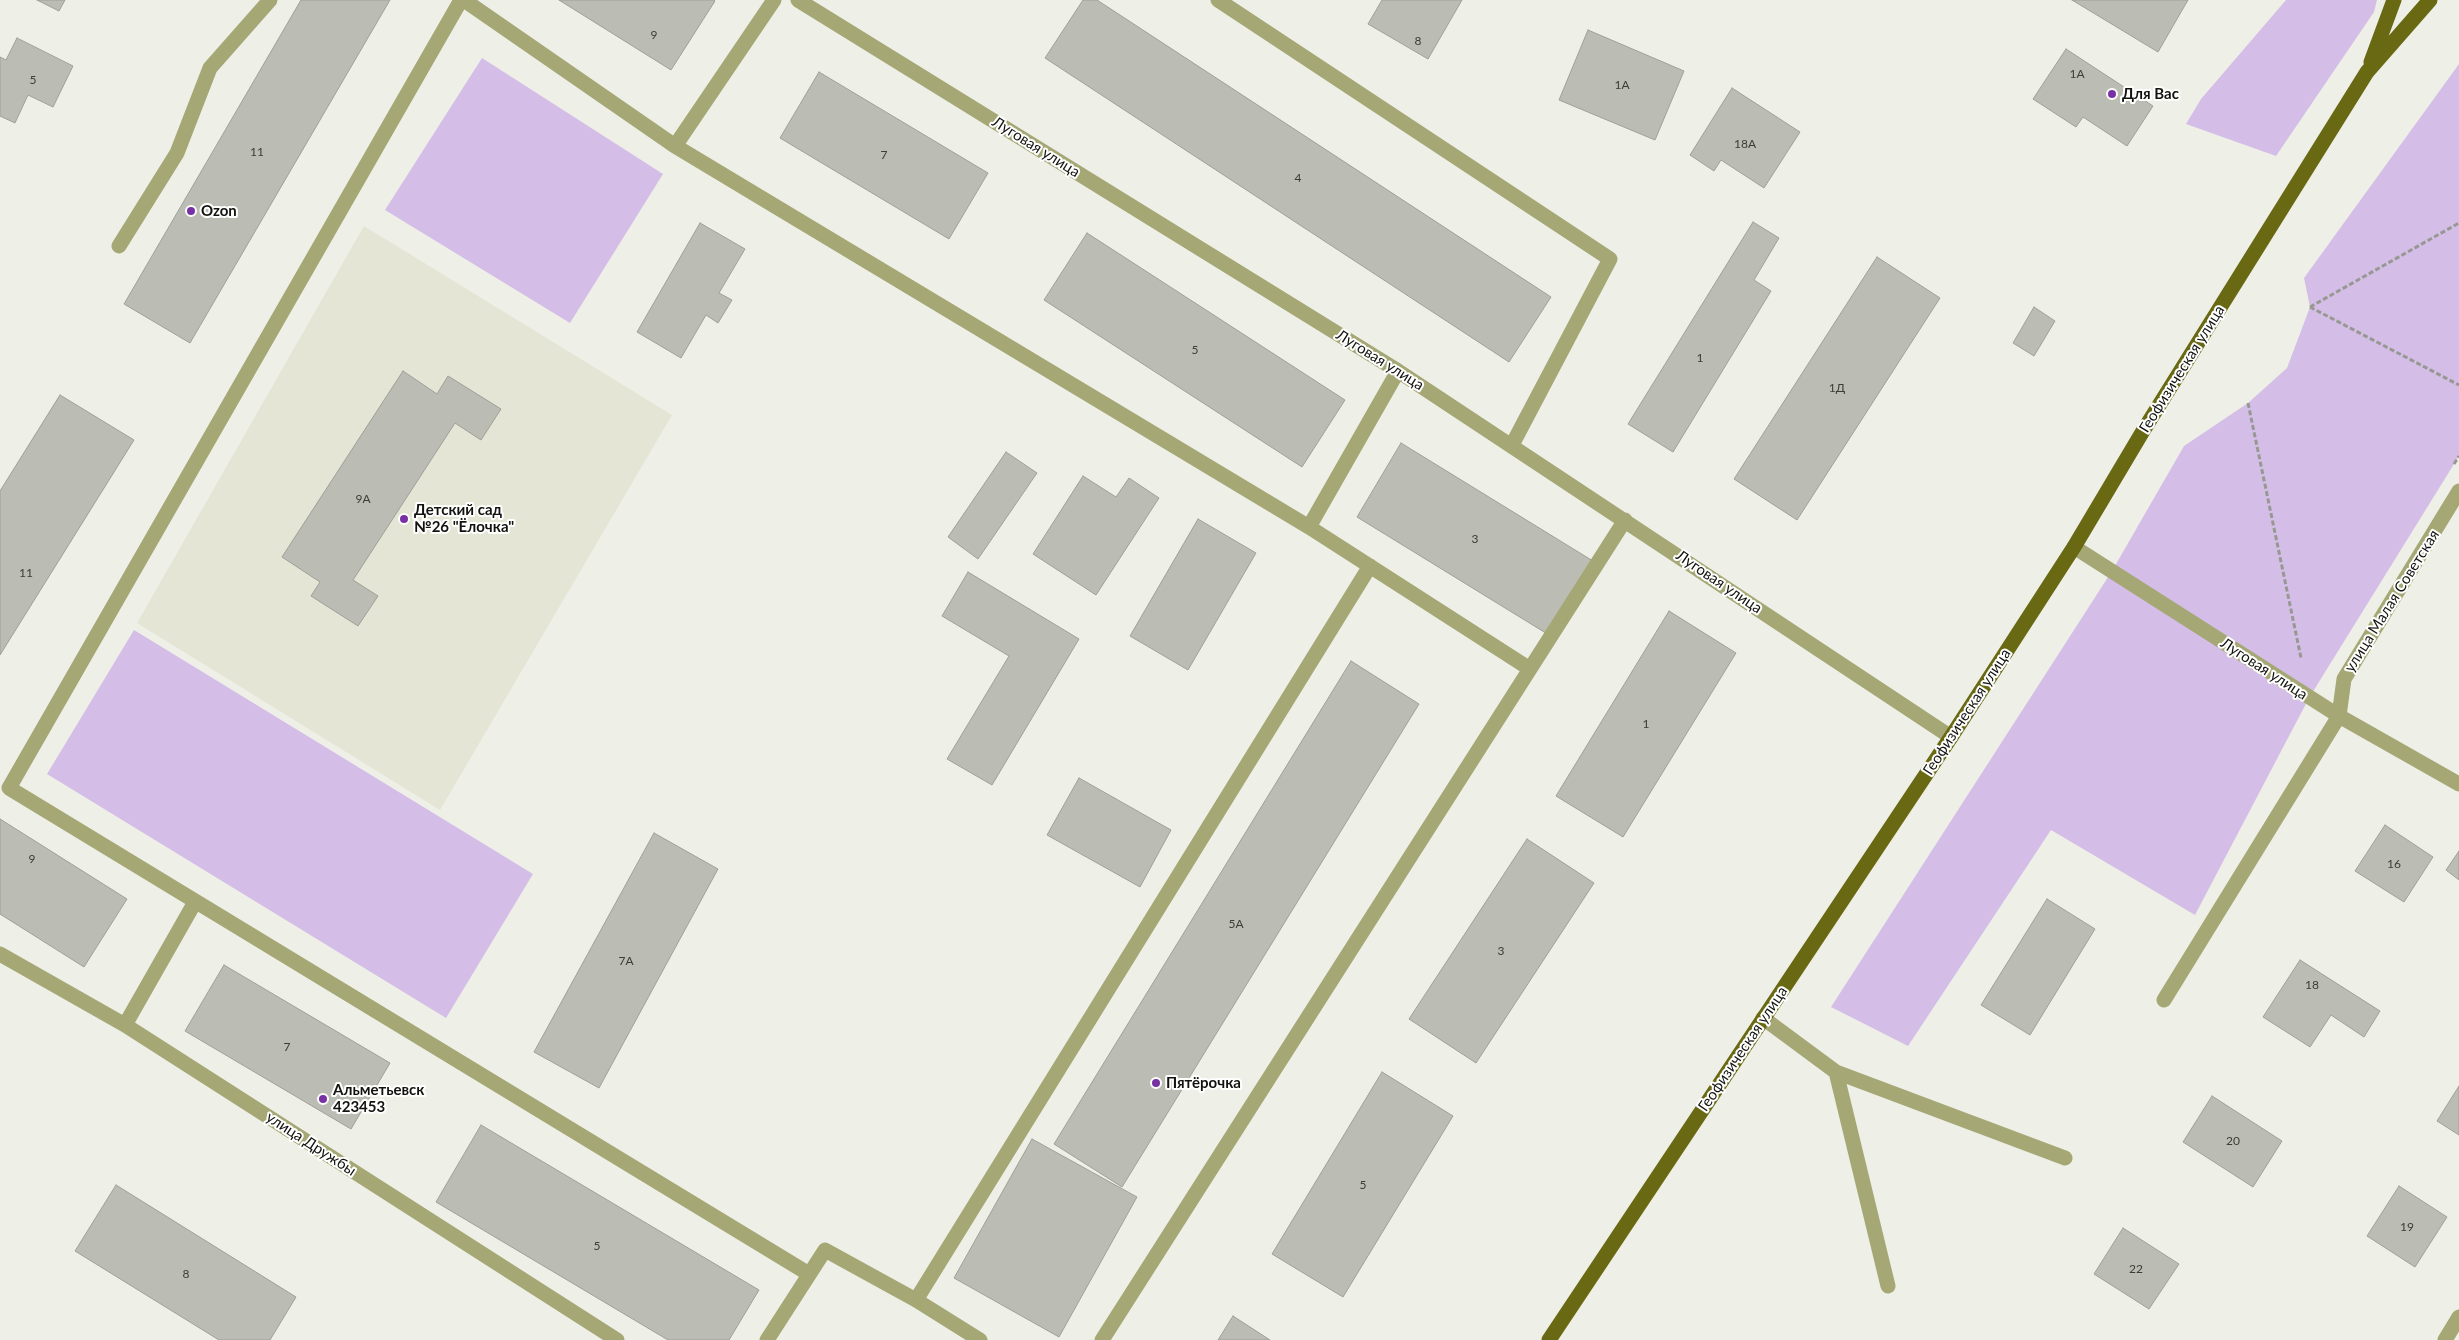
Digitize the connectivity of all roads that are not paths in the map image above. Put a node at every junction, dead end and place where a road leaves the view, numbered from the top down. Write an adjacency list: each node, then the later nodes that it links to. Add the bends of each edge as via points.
1 (270, 0): 10 (street, via 210,68 176,153)
2 (462, 0): 9 (street); 22 (street)
3 (774, 0): 9 (street)
4 (798, 0): 11 (street, Луговая улица)
5 (1218, 0): 12 (street, via 1610,259)
6 (2394, 0): 8 (main road)
7 (2430, 0): 8 (main road)
8 (2367, 72): 16 (main road, Геофизическая улица)
9 (675, 146): 15 (street)
10 (119, 246)
11 (1398, 371): 12 (street, Луговая улица); 15 (street)
12 (1512, 445): 14 (street, Луговая улица)
13 (2459, 491): 19 (street, улица Малая Советская, via 2344,679)
14 (1625, 520): 18 (street); 20 (street, Луговая улица)
15 (1309, 527): 17 (street)
16 (2074, 547): 19 (street, Луговая улица); 20 (main road, Геофизическая улица)
17 (1370, 566): 18 (street); 32 (street)
18 (1530, 668): 37 (street)
19 (2339, 716): 21 (street, Луговая улица); 25 (street)
20 (1951, 737): 26 (main road, Геофизическая улица)
21 (2459, 784)
22 (4, 785): 23 (street)
23 (195, 902): 27 (street); 30 (street)
24 (1, 957): 27 (street, улица Дружбы)
25 (2164, 1000)
26 (1763, 1018): 28 (street); 38 (main road, Геофизическая улица)
27 (124, 1024): 34 (street, улица Дружбы)
28 (1836, 1072): 29 (street); 31 (street)
29 (2065, 1158)
30 (809, 1274): 32 (street, via 824,1250); 35 (street)
31 (1888, 1286)
32 (916, 1300): 36 (street)
33 (2459, 1316): 39 (street)
34 (617, 1340)
35 (767, 1340)
36 (980, 1340)
37 (1102, 1340)
38 (1549, 1340)
39 (2445, 1340)

